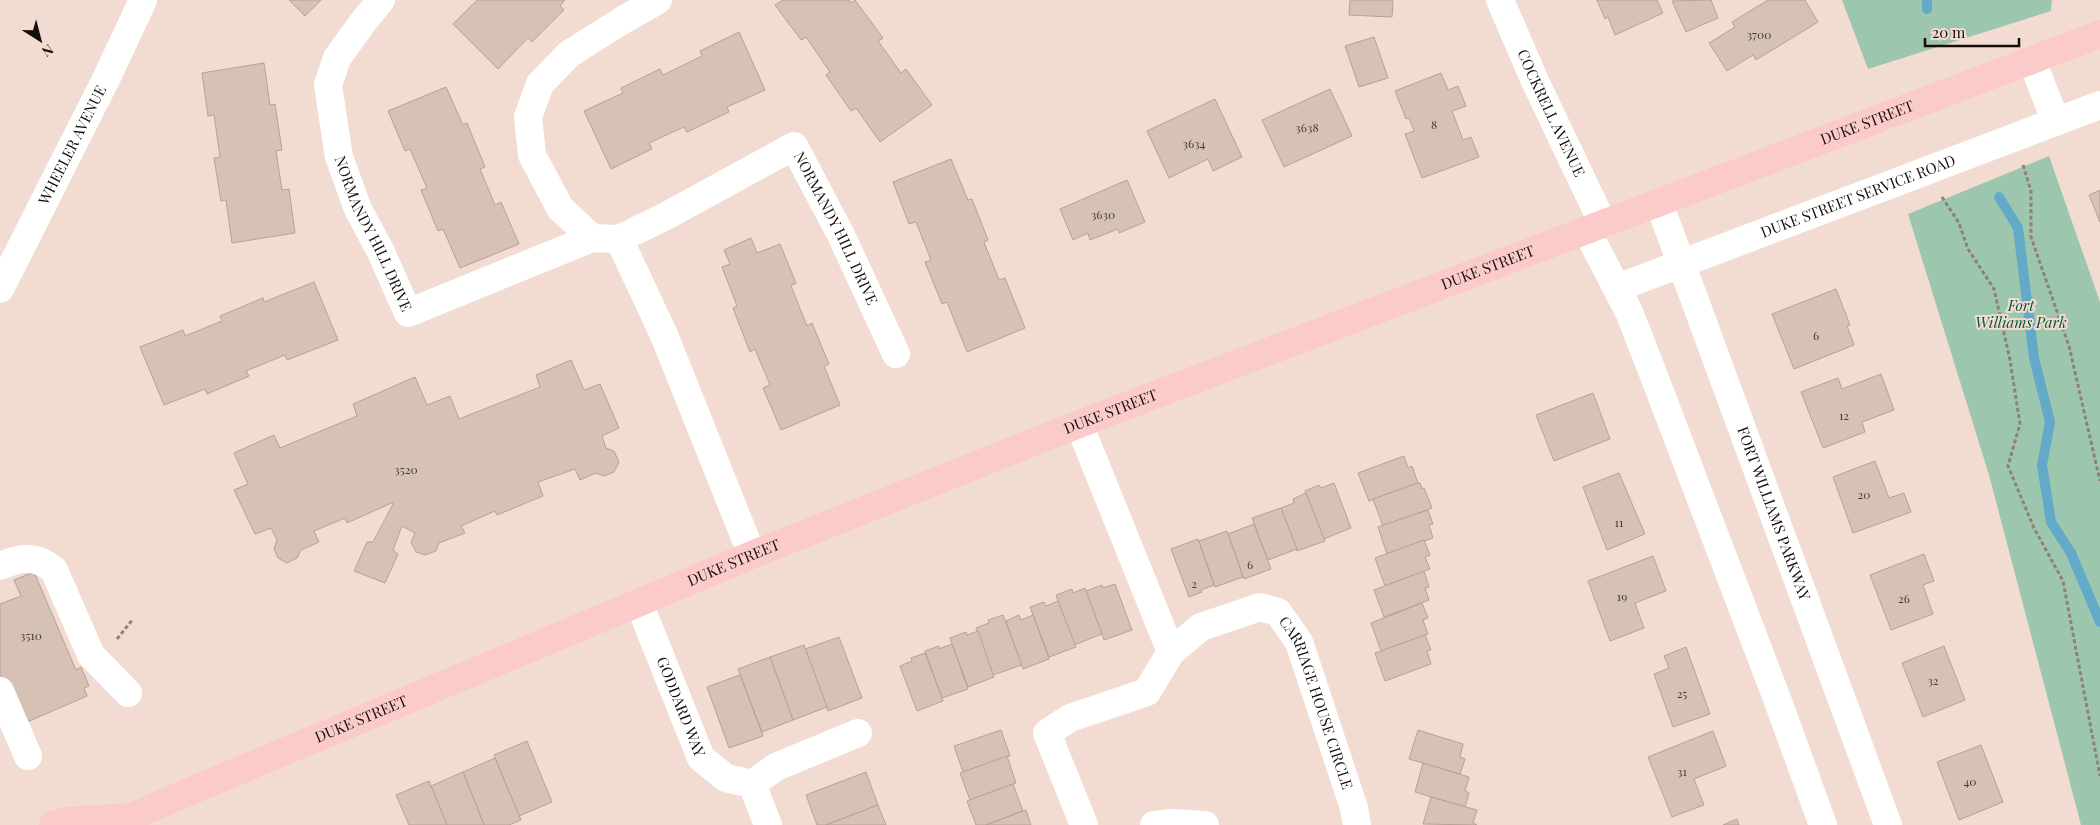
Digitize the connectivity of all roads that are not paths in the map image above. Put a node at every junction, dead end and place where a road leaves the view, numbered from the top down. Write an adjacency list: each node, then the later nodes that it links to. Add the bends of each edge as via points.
1 (143, 0): 15 (street, WHEELER AVENUE)
2 (381, 0): 11 (street, NORMANDY HILL DRIVE, via 338,58 328,85 339,157 358,209 408,314)
3 (658, 0): 11 (street, via 569,54 540,84 528,117 532,155 536,163 560,208)
4 (1500, 0): 10 (street, COCKRELL AVENUE)
5 (2100, 34): 6 (main road, DUKE STREET)
6 (2032, 61): 8 (street); 9 (main road, DUKE STREET)
7 (2100, 105): 8 (street, DUKE STREET SERVICE ROAD)
8 (2056, 122): 13 (street, DUKE STREET SERVICE ROAD)
9 (1659, 203): 10 (main road, DUKE STREET); 13 (street, FORT WILLIAMS PARKWAY)
10 (1595, 228): 14 (street); 17 (main road, DUKE STREET)
11 (592, 238): 12 (street, NORMANDY HILL DRIVE)
12 (619, 239): 16 (street, NORMANDY HILL DRIVE, via 794,146 841,235); 18 (street, via 664,335)
13 (1683, 264): 14 (street, DUKE STREET SERVICE ROAD); 35 (street, FORT WILLIAMS PARKWAY)
14 (1617, 288): 34 (street, via 1650,363)
15 (0, 289)
16 (896, 354)
17 (1079, 424): 18 (main road, DUKE STREET); 21 (street)
18 (752, 556): 20 (main road, DUKE STREET)
19 (0, 566): 23 (street, via 27,557 46,563 54,570 91,655)
20 (638, 603): 26 (street, GODDARD WAY, via 701,758 726,778); 27 (main road, DUKE STREET)
21 (1171, 652): 30 (street, CARRIAGE HOUSE CIRCLE, via 1147,692 1070,718 1047,733); 33 (street, CARRIAGE HOUSE CIRCLE, via 1201,627 1260,607 1278,612 1299,642)
22 (0, 691): 25 (street)
23 (128, 693)
24 (858, 733): 26 (street, via 776,767)
25 (28, 756)
26 (752, 784): 29 (street)
27 (122, 821): 28 (main road, DUKE STREET, via 66,821)
28 (52, 825)
29 (768, 825)
30 (1084, 825)
31 (1154, 825): 32 (street)
32 (1205, 825)
33 (1358, 825)
34 (1823, 825)
35 (1888, 825)

